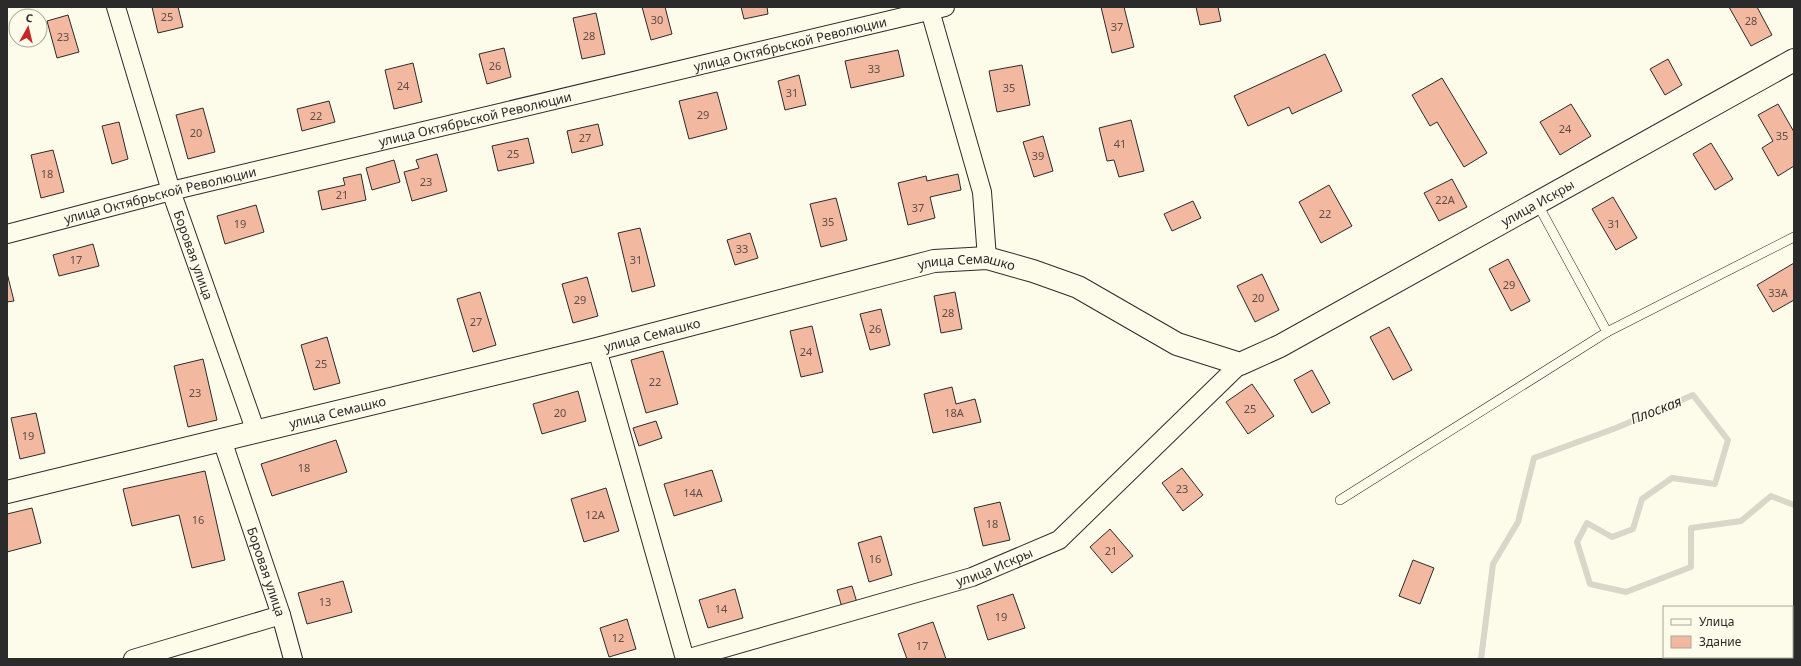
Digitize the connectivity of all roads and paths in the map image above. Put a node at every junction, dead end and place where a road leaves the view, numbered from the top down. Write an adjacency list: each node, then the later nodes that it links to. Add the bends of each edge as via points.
1 (116, 7): 4 (street, Боровая улица)
2 (935, 8): 4 (street, улица Октябрьской Революции); 8 (street, via 982,192)
3 (1794, 60): 5 (main road, улица Искры)
4 (171, 191): 6 (street, улица Октябрьской Революции); 12 (street, Боровая улица)
5 (1537, 203): 9 (lane); 11 (main road, улица Искры, via 1280,346)
6 (7, 234)
7 (1794, 237): 9 (lane)
8 (987, 258): 10 (main road, улица Семашко, via 934,261); 11 (main road, улица Семашко, via 1078,287 1177,344)
9 (1607, 332): 15 (lane)
10 (597, 349): 12 (main road, улица Семашко); 19 (street)
11 (1240, 364): 19 (street, улица Искры, via 1059,540 972,577)
12 (256, 432): 13 (main road, улица Семашко)
13 (222, 440): 14 (main road, улица Семашко); 16 (street, Боровая улица)
14 (7, 492)
15 (1340, 500)
16 (282, 615): 17 (street); 18 (street, Боровая улица)
17 (133, 659)
18 (293, 659)
19 (686, 659)

